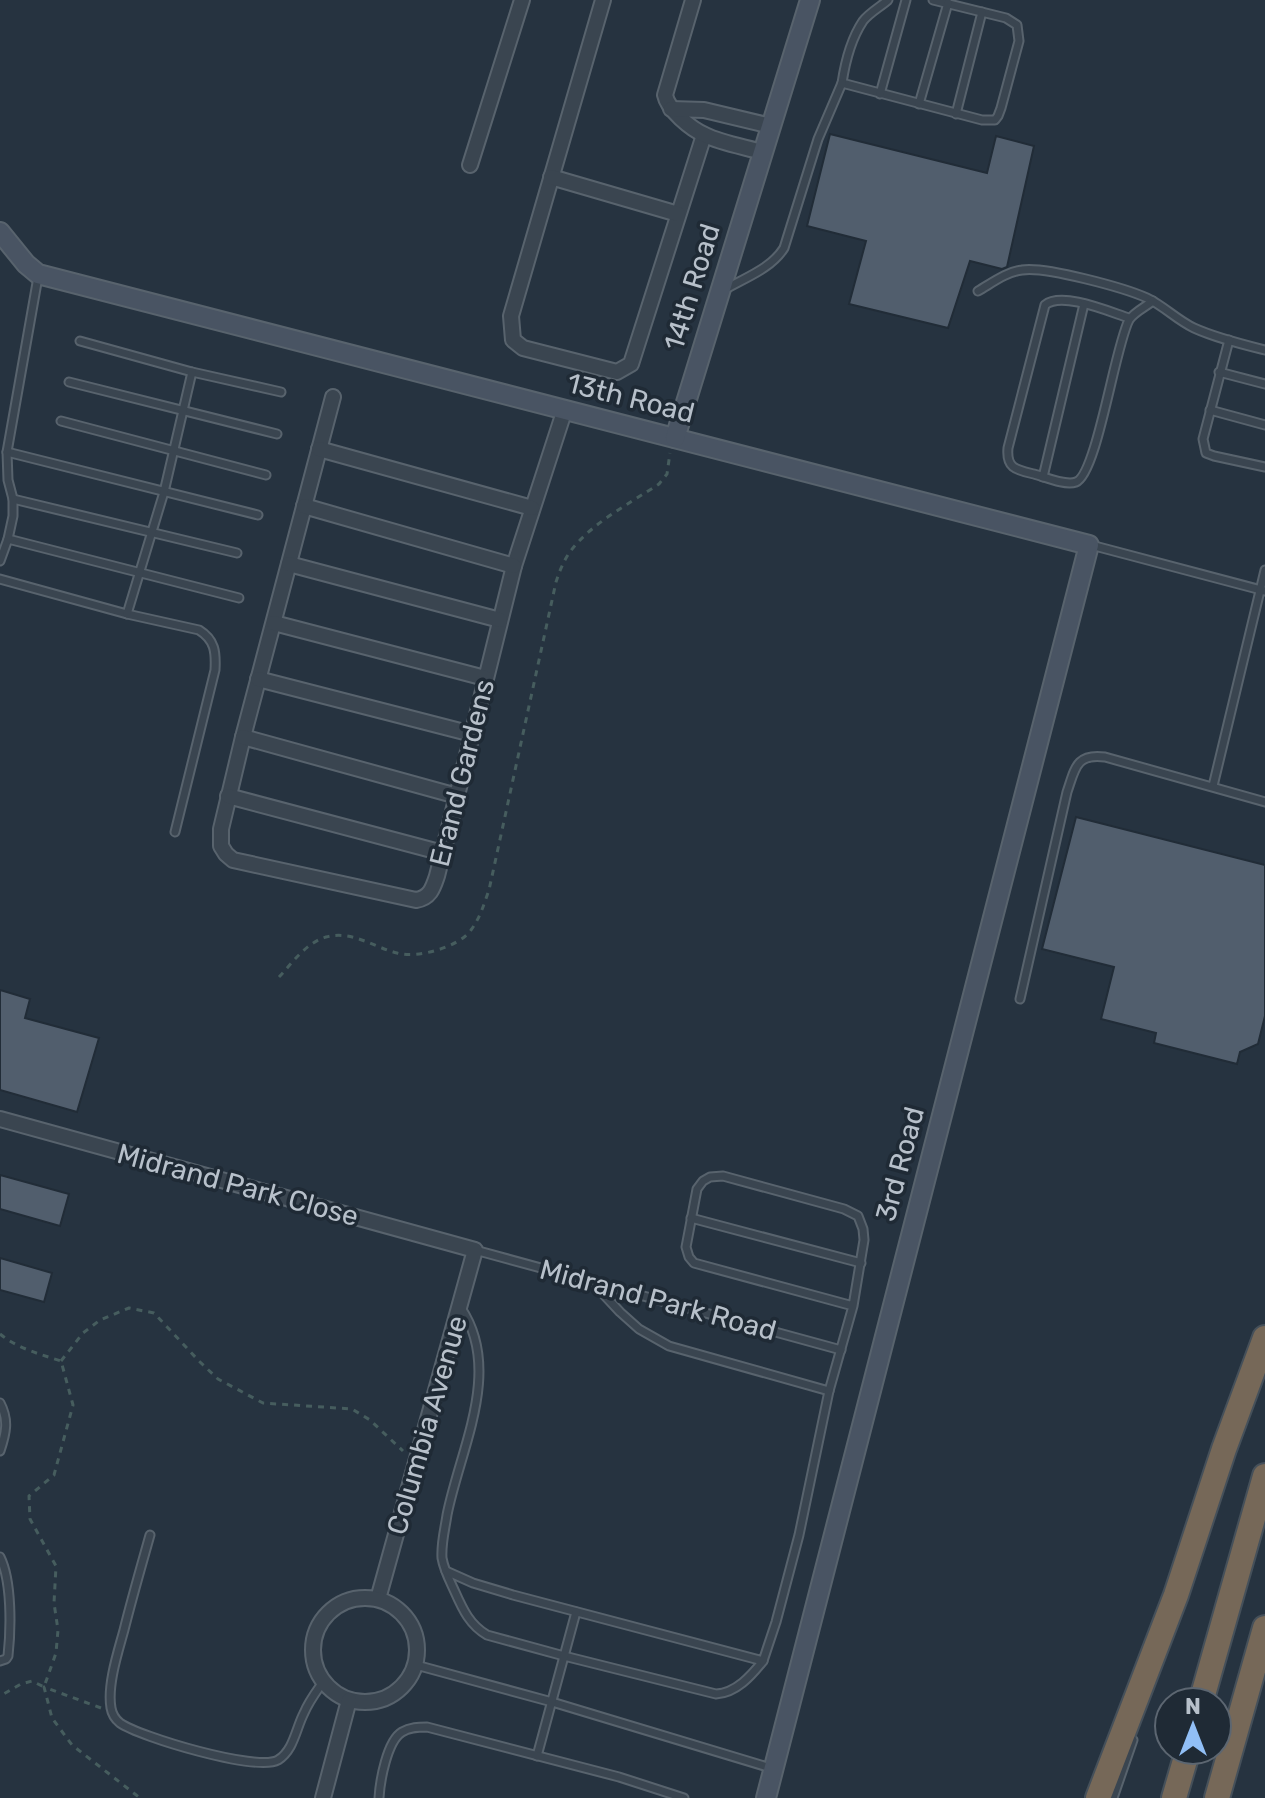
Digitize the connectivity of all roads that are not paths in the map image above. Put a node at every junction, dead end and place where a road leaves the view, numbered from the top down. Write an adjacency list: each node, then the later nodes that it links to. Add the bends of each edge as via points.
1 (522, 0): 18 (street)
2 (603, 0): 19 (street)
3 (693, 0): 13 (street, via 665,95)
4 (810, 0): 15 (street, 14th Road)
5 (888, 0): 10 (lane, via 863,21)
6 (906, 0): 11 (lane)
7 (933, 0): 8 (lane)
8 (948, 3): 9 (lane); 12 (lane)
9 (982, 12): 14 (lane); 14 (lane, via 1014,22 1019,41 995,120)
10 (842, 83): 11 (lane); 24 (lane, via 818,139 784,248 770,263)
11 (880, 94): 12 (lane)
12 (919, 104): 14 (lane)
13 (671, 109): 15 (street, via 704,110); 16 (street)
14 (956, 114)
15 (771, 126): 17 (street, 14th Road)
16 (704, 135): 17 (street); 20 (street)
17 (762, 152): 24 (street, 14th Road)
18 (470, 165)
19 (551, 177): 20 (street); 20 (street, via 511,316 513,340 523,348 617,372 631,364)
20 (678, 214)
21 (0, 232): 22 (street)
22 (38, 274): 37 (street, 13th Road); 46 (lane)
23 (978, 291): 25 (lane, via 1010,273 1040,269)
24 (720, 292): 43 (street, 14th Road)
25 (1153, 301): 27 (lane); 28 (lane, via 1191,327)
26 (1084, 304): 27 (lane); 49 (lane); 49 (lane, via 1053,300 1045,305 1008,448 1012,467)
27 (1129, 318): 49 (lane, via 1086,471 1072,483)
28 (1229, 340): 30 (lane); 32 (lane)
29 (80, 341): 31 (lane)
30 (1265, 350)
31 (192, 372): 35 (lane); 39 (lane)
32 (1219, 372): 34 (lane); 38 (lane)
33 (69, 382): 39 (lane)
34 (1265, 384)
35 (281, 392)
36 (333, 397): 44 (street, Erand Gardens)
37 (565, 409): 43 (street, 13th Road); 53 (street, Erand Gardens)
38 (1210, 410): 41 (lane); 47 (lane, via 1203,439 1206,453)
39 (183, 411): 42 (lane); 45 (lane)
40 (61, 421): 45 (lane)
41 (1265, 425)
42 (277, 434)
43 (673, 437): 57 (street, 13th Road)
44 (319, 449): 52 (street, Erand Gardens); 53 (street)
45 (174, 451): 48 (lane); 50 (lane)
46 (7, 452): 50 (lane); 51 (lane)
47 (1265, 467)
48 (266, 475)
49 (1043, 477)
50 (164, 492): 54 (lane); 55 (lane)
51 (13, 499): 55 (lane); 56 (lane)
52 (304, 506): 60 (street, Erand Gardens); 61 (street)
53 (532, 508): 61 (street, Erand Gardens)
54 (258, 515)
55 (151, 533): 58 (lane); 63 (lane)
56 (8, 539): 59 (lane); 63 (lane)
57 (1089, 545): 65 (lane, 13th Road); 114 (street, 3rd Road)
58 (237, 553)
59 (0, 561)
60 (289, 564): 68 (street); 69 (street, Erand Gardens)
61 (514, 566): 68 (street, Erand Gardens)
62 (1265, 570): 65 (lane)
63 (140, 572): 66 (lane); 67 (lane)
64 (0, 579): 67 (lane)
65 (1262, 590): 74 (lane)
66 (239, 598)
67 (127, 614): 78 (lane, via 199,630 208,635 216,657)
68 (500, 620): 70 (street, Erand Gardens)
69 (274, 623): 70 (street); 71 (street, Erand Gardens)
70 (485, 678): 72 (street, Erand Gardens)
71 (258, 679): 72 (street); 73 (street, Erand Gardens)
72 (472, 734): 76 (street, Erand Gardens)
73 (243, 737): 75 (street, Erand Gardens); 76 (street)
74 (1213, 786): 77 (lane); 80 (lane, via 1105,757 1088,756 1077,765)
75 (228, 796): 79 (street); 79 (street, Erand Gardens, via 220,838 233,860 416,900 429,895)
76 (457, 796): 79 (street, Erand Gardens)
77 (1265, 802)
78 (175, 832)
79 (443, 853)
80 (1020, 999)
81 (0, 1119): 83 (street, Midrand Park Close)
82 (691, 1218): 84 (lane); 84 (lane, via 703,1181 737,1179 858,1216 863,1229); 87 (lane, via 686,1247 694,1263)
83 (475, 1250): 85 (lane, Midrand Park Road); 86 (street, Columbia Avenue)
84 (861, 1263): 87 (lane)
85 (593, 1282): 89 (lane, Midrand Park Road); 90 (lane, via 639,1329 669,1346)
86 (460, 1306): 96 (lane, via 475,1338 478,1388 442,1543); 99 (street, Columbia Avenue)
87 (853, 1306): 89 (lane)
88 (1265, 1338): 98 (highway)
89 (841, 1350): 90 (lane)
90 (829, 1391): 104 (lane, via 799,1535)
91 (0, 1403): 92 (lane, via 7,1422)
92 (0, 1451)
93 (1265, 1476): 108 (highway)
94 (150, 1535): 107 (lane, via 116,1658 110,1706 118,1722 173,1743 263,1764 290,1749)
95 (0, 1557): 97 (lane)
96 (446, 1571): 100 (lane); 102 (lane, via 469,1621 478,1629)
97 (4, 1591): 103 (lane, via 8,1650)
98 (1176, 1595): 106 (lane); 119 (highway)
99 (378, 1599): 105 (street, via 406,1617 418,1648); 107 (street, via 346,1601 321,1621 312,1652)
100 (576, 1612): 102 (lane); 104 (lane)
101 (1265, 1628): 122 (highway)
102 (564, 1656): 104 (lane, via 716,1694 747,1679); 110 (lane)
103 (0, 1661)
104 (763, 1661)
105 (416, 1665): 109 (street, via 409,1680 382,1700); 110 (lane)
106 (1155, 1674)
107 (323, 1682): 109 (street)
108 (1206, 1686)
109 (349, 1700): 115 (street)
110 (552, 1702): 112 (lane); 114 (lane)
111 (1134, 1736): 120 (lane)
112 (537, 1756): 116 (lane, via 455,1733 411,1728 391,1746); 117 (lane)
113 (1183, 1766): 121 (highway)
114 (774, 1768): 118 (street, 3rd Road)
115 (323, 1798)
116 (379, 1798)
117 (684, 1798)
118 (766, 1798)
119 (1098, 1798)
120 (1113, 1798)
121 (1174, 1798)
122 (1217, 1798)

